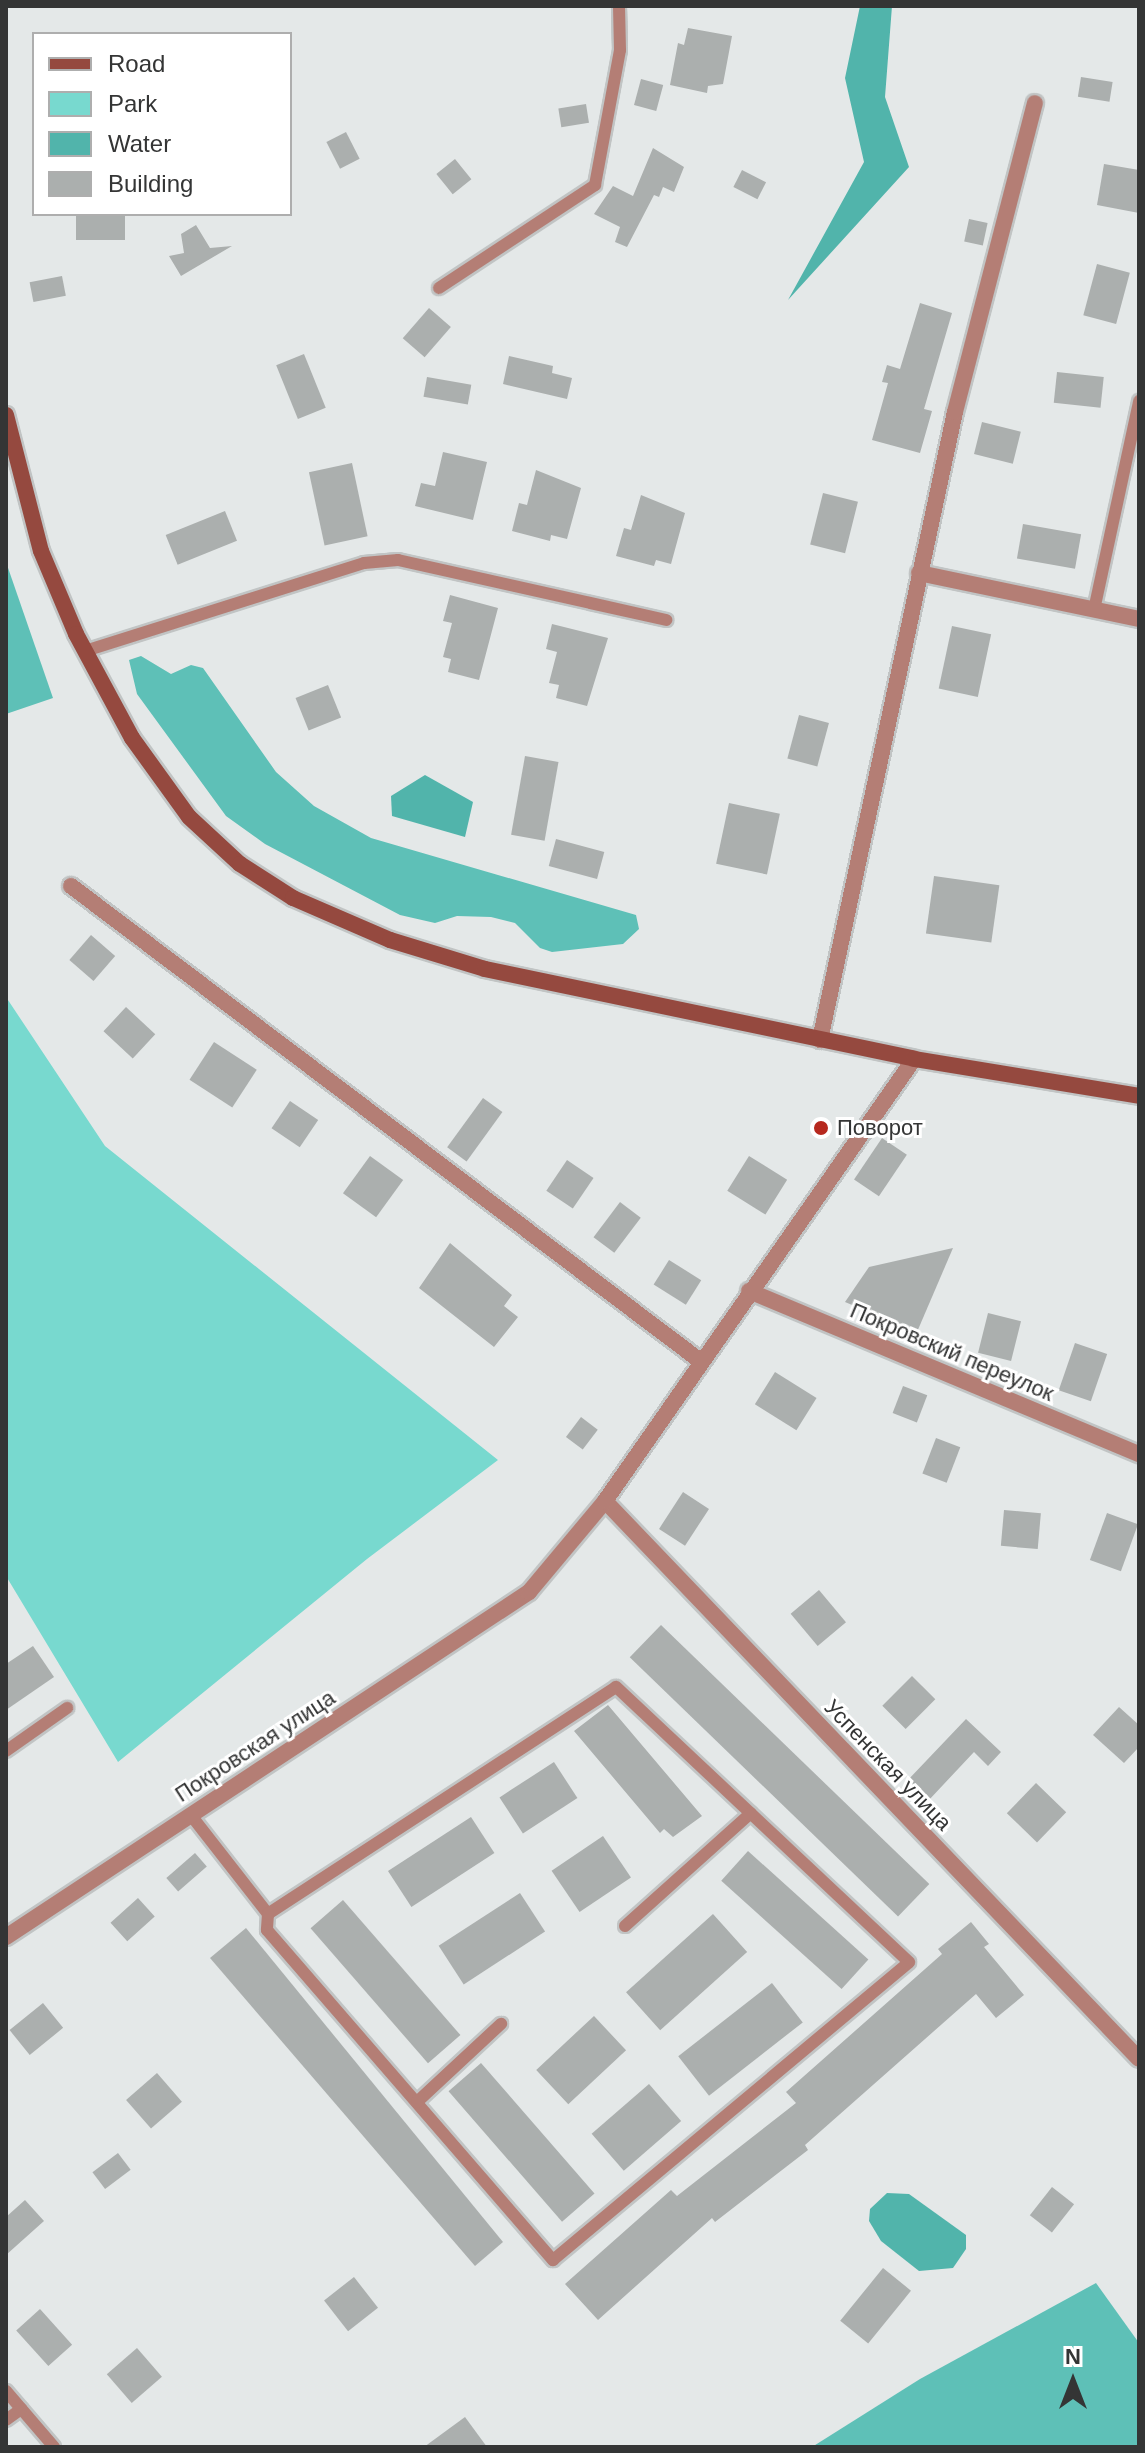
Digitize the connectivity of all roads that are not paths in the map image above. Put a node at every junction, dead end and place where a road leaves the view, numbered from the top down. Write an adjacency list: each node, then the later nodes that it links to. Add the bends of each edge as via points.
1 (619, 6): 3 (lane, via 620,50 595,185)
2 (1035, 103): 6 (street, via 978,316)
3 (439, 288)
4 (1139, 401): 7 (lane)
5 (6, 415): 10 (main road, via 41,551)
6 (919, 573): 7 (street); 12 (street)
7 (1094, 610): 8 (street)
8 (1139, 619)
9 (666, 620): 10 (lane, via 398,560 364,563)
10 (85, 651): 12 (main road, via 132,738 189,817 240,864 293,898 390,940 485,969)
11 (71, 886): 16 (street)
12 (820, 1040): 13 (main road)
13 (914, 1059): 14 (main road); 15 (street, Покровская улица)
14 (1139, 1096)
15 (749, 1291): 16 (street, Покровская улица); 17 (street, Покровский переулок)
16 (699, 1360): 18 (street, Покровская улица)
17 (1139, 1454)
18 (605, 1501): 22 (street, Покровская улица, via 529,1592); 27 (street, Успенская улица)
19 (67, 1708): 20 (lane)
20 (6, 1751)
21 (751, 1813): 23 (lane, via 616,1687); 24 (lane); 28 (lane, via 909,1962 553,2260)
22 (190, 1814): 23 (lane); 25 (street, Покровская улица)
23 (268, 1914): 28 (lane, via 267,1930)
24 (625, 1926)
25 (6, 1937)
26 (501, 2024): 28 (lane)
27 (1139, 2059)
28 (417, 2102)
29 (6, 2391): 30 (lane)
30 (21, 2409): 31 (lane); 32 (lane)
31 (6, 2420)
32 (54, 2447)

